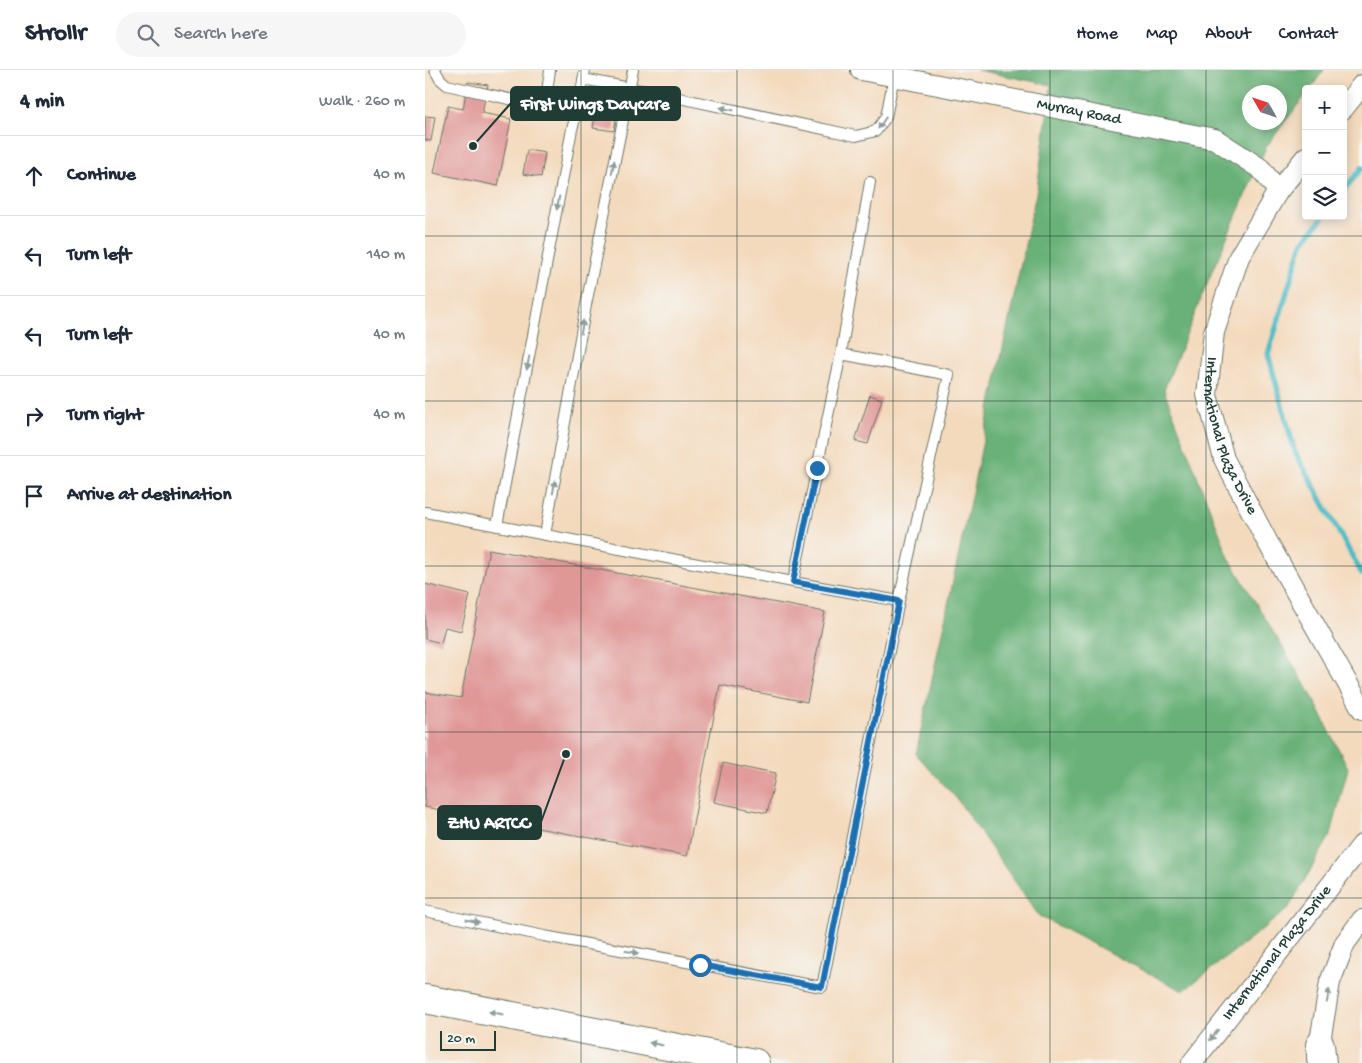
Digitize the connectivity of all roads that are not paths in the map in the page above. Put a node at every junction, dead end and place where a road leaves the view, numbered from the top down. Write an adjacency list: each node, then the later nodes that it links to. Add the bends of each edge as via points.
1 (435, 70): 2 (lane, via 447,85 527,102 537,102 547,92)
2 (550, 70)
3 (633, 70): 8 (lane)
4 (861, 70): 6 (street, Murray Road)
5 (584, 75): 8 (lane); 15 (lane, one-way to 15)
6 (894, 76): 8 (lane, one-way to 8, via 886,117 876,132 856,136); 12 (street, Murray Road, via 1215,139 1261,170)
7 (1362, 85): 9 (street)
8 (629, 89): 16 (lane, one-way to 8)
9 (1347, 104)
10 (1302, 161): 12 (street, International Plaza Drive)
11 (870, 182): 13 (lane)
12 (1279, 191): 19 (street, International Plaza Drive, via 1239,257 1214,332 1207,395 1224,459)
13 (841, 354): 17 (lane); 18 (lane, via 949,376)
14 (425, 512): 15 (lane)
15 (497, 526): 16 (lane)
16 (545, 535): 17 (lane)
17 (793, 582): 18 (lane)
18 (899, 601): 21 (lane, one-way to 18, via 822,987)
19 (1362, 708)
20 (1362, 845): 26 (street, International Plaza Drive, one-way to 26)
21 (425, 911)
22 (1362, 920): 24 (street, one-way to 22, via 1330,982 1345,943)
23 (425, 1000): 25 (street, one-way to 23)
24 (1319, 1057)
25 (755, 1063)
26 (1192, 1063)

